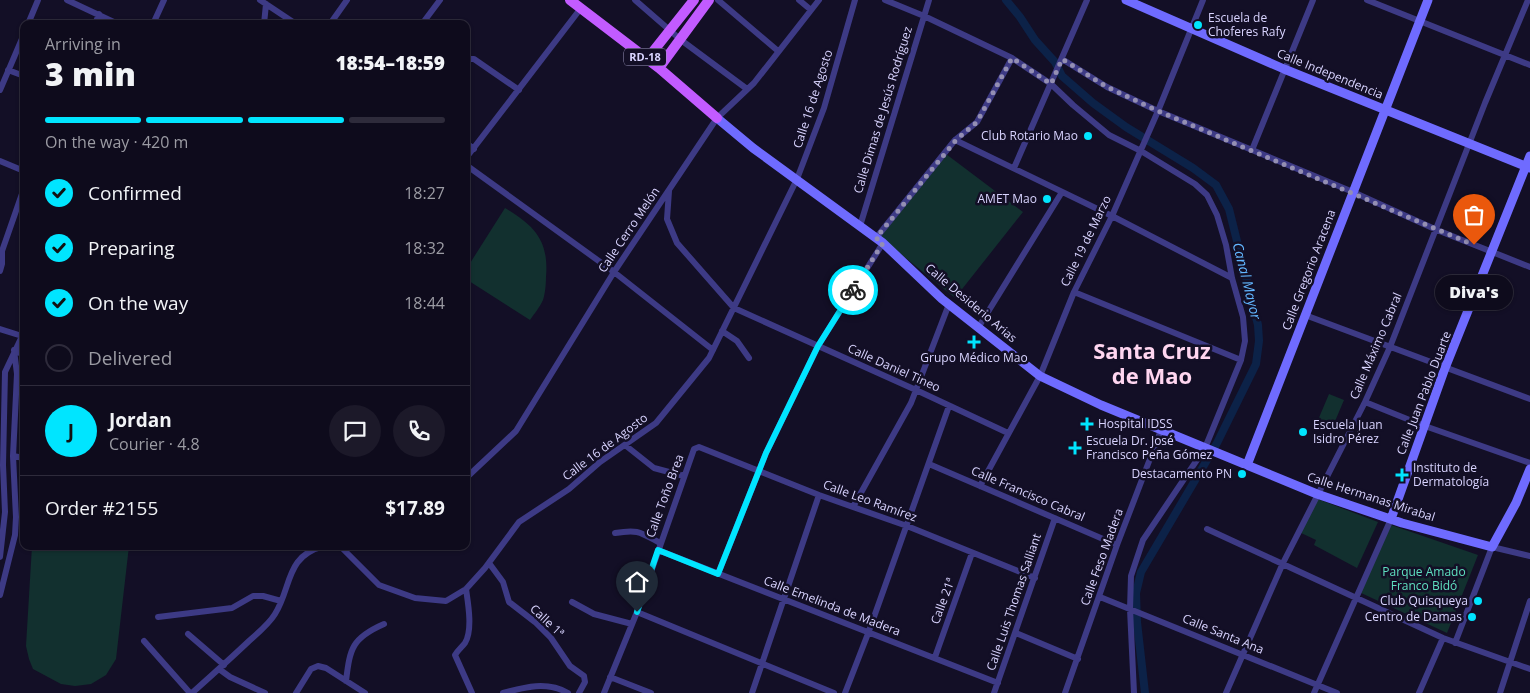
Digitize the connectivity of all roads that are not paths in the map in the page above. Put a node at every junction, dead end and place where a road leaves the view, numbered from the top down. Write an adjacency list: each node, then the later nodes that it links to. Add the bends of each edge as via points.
1 (38, 0): 27 (street)
2 (67, 0): 25 (street)
3 (164, 0): 30 (street)
4 (347, 0): 33 (street)
5 (440, 0): 34 (street)
6 (635, 0): 37 (street)
7 (694, 0): 37 (main road, RD-18)
8 (710, 0): 38 (main road, RD-18)
9 (718, 0): 40 (street)
10 (799, 0): 24 (street)
11 (819, 0): 24 (street, Calle Cerro Melón)
12 (855, 0): 71 (street, Calle 16 de Agosto, via 824,108)
13 (885, 0): 26 (street)
14 (929, 0): 26 (street, Calle Dimas de Jesús Rodríguez)
15 (1086, 0): 45 (street)
16 (1126, 0): 36 (main road, Calle Independencia)
17 (1203, 0): 36 (street, Calle 19 de Marzo)
18 (1313, 0): 48 (street)
19 (1367, 0): 35 (street)
20 (1428, 0): 35 (main road, Calle Gregorio Aracena)
21 (1528, 0): 41 (street, Calle Máximo Cabral)
22 (263, 2): 31 (street); 32 (street)
23 (577, 3): 44 (main road, RD-18); 54 (street)
24 (811, 10): 40 (street, Calle Cerro Melón)
25 (99, 14): 28 (street); 29 (street)
26 (924, 16): 42 (street); 77 (street, Calle Dimas de Jesús Rodríguez)
27 (30, 20)
28 (97, 20)
29 (110, 20)
30 (156, 20)
31 (264, 20)
32 (290, 20)
33 (333, 20)
34 (425, 20)
35 (1420, 20): 41 (street); 55 (main road, Calle Gregorio Aracena)
36 (1192, 29): 48 (main road, Calle Independencia); 56 (street, Calle 19 de Marzo)
37 (670, 31): 38 (street); 44 (main road, RD-18)
38 (681, 40): 47 (main road, RD-18); 52 (street)
39 (20, 43): 49 (street)
40 (778, 51): 52 (street, Calle Cerro Melón)
41 (1505, 54): 46 (street); 59 (street, Calle Máximo Cabral)
42 (1012, 58): 51 (street); 58 (street, via 977,122)
43 (470, 59): 54 (street)
44 (646, 59): 47 (main road, RD-18)
45 (1061, 60): 51 (street); 56 (street)
46 (1530, 65)
47 (659, 68): 57 (main road, RD-18)
48 (1284, 69): 55 (main road, Calle Independencia); 62 (street)
49 (8, 70): 50 (street); 53 (street)
50 (20, 74)
51 (1051, 84): 63 (street, via 1109,135); 70 (street)
52 (747, 89): 57 (street, Calle Cerro Melón)
53 (0, 90)
54 (519, 90): 61 (street)
55 (1384, 109): 59 (main road, Calle Independencia); 74 (main road, Calle Gregorio Aracena)
56 (1158, 111): 62 (street); 63 (street, Calle 19 de Marzo)
57 (717, 118): 71 (main road, Calle Desiderio Arias); 72 (street, Calle Cerro Melón)
58 (956, 140): 70 (street); 79 (street)
59 (1470, 144): 67 (main road, Calle Independencia); 78 (street, Calle Máximo Cabral)
60 (470, 146): 61 (street)
61 (474, 149): 64 (street)
62 (1252, 150): 74 (street)
63 (1141, 151): 76 (street, Calle 19 de Marzo); 84 (street, via 1207,195 1217,215)
64 (470, 154)
65 (1530, 156): 67 (main road, Calle Juan Pablo Duarte)
66 (0, 161): 68 (street)
67 (1528, 167): 80 (main road, Calle Juan Pablo Duarte)
68 (20, 168)
69 (470, 168): 83 (street)
70 (1014, 168): 73 (street)
71 (797, 179): 77 (main road, Calle Desiderio Arias); 87 (street, Calle 16 de Agosto)
72 (669, 191): 83 (street, Calle Cerro Melón); 87 (street, Calle Daniel Tineo, via 668,219 677,243)
73 (1062, 192): 76 (street); 89 (street)
74 (1353, 192): 78 (street); 88 (main road, Calle Gregorio Aracena)
75 (20, 199): 82 (street, via 2,251)
76 (1112, 216): 84 (street); 85 (street, Calle 19 de Marzo)
77 (860, 226): 79 (main road, Calle Desiderio Arias)
78 (1437, 230): 80 (street); 95 (street, Calle Máximo Cabral)
79 (880, 241): 86 (main road, Calle Desiderio Arias); 94 (street)
80 (1492, 252): 81 (street); 101 (main road, Calle Juan Pablo Duarte)
81 (1530, 267)
82 (0, 270)
83 (614, 272): 97 (street); 120 (street, Calle Cerro Melón, via 516,431)
84 (1232, 278): 100 (street, via 1243,317 1245,341)
85 (1074, 292): 100 (street); 102 (street, Calle 19 de Marzo)
86 (948, 304): 89 (main road, Calle Desiderio Arias); 103 (street)
87 (734, 308): 91 (street, Calle 16 de Agosto); 94 (street, Calle Daniel Tineo)
88 (1305, 315): 95 (street); 117 (main road, Calle Gregorio Aracena)
89 (978, 328): 102 (main road, Calle Desiderio Arias)
90 (0, 329): 92 (street)
91 (722, 331): 97 (street, Calle 16 de Agosto); 99 (street, via 737,341)
92 (20, 333)
93 (20, 339): 96 (street)
94 (818, 346): 103 (street, Calle Daniel Tineo); 119 (street)
95 (1390, 347): 101 (street); 105 (street, Calle Máximo Cabral)
96 (14, 350): 98 (street); 113 (street, via 17,374); 138 (street, via 5,372 5,512)
97 (713, 350): 110 (street, Calle 16 de Agosto, via 656,423)
98 (20, 353)
99 (750, 358)
100 (1241, 360): 112 (street)
101 (1445, 368): 104 (street); 107 (main road, Calle Juan Pablo Duarte)
102 (1040, 376): 108 (main road, Calle Desiderio Arias); 109 (street, Calle 19 de Marzo)
103 (916, 390): 106 (street, Calle Daniel Tineo); 125 (street)
104 (1530, 399)
105 (1365, 402): 107 (street); 123 (street, Calle Máximo Cabral)
106 (949, 406): 109 (street, Calle Daniel Tineo); 116 (street)
107 (1424, 425): 115 (street); 127 (main road, Calle Juan Pablo Duarte)
108 (1161, 430): 112 (main road, Calle Desiderio Arias); 131 (street, Calle Feso Madera)
109 (1008, 433): 122 (street, Calle 19 de Marzo)
110 (625, 445): 121 (street, via 654,468); 139 (street, Calle 16 de Agosto, via 569,489 519,522)
111 (696, 447): 119 (street, Calle Leo Ramírez); 121 (street, Calle Toño Brea)
112 (1207, 449): 117 (main road, Calle Hermanas Mirabal); 151 (street, via 1143,540 1131,576)
113 (14, 456): 114 (street); 144 (street, via 16,517)
114 (20, 457)
115 (1530, 463)
116 (929, 464): 122 (street, Calle Francisco Cabral); 128 (street)
117 (1247, 465): 123 (main road, Calle Hermanas Mirabal)
118 (1530, 469): 133 (main road)
119 (759, 471): 124 (street, Calle Leo Ramírez); 141 (street)
120 (470, 474)
121 (684, 476): 132 (street, Calle Toño Brea)
122 (980, 486): 126 (street, Calle Francisco Cabral)
123 (1317, 494): 127 (main road, Calle Hermanas Mirabal); 140 (street, Calle Máximo Cabral)
124 (819, 495): 125 (street, Calle Leo Ramírez); 147 (street)
125 (853, 507): 128 (street, Calle Leo Ramírez)
126 (1055, 518): 131 (street, Calle Francisco Cabral); 142 (street, Calle Luis Thomas Salliant)
127 (1391, 519): 133 (main road, Calle Hermanas Mirabal); 146 (street, Calle Juan Pablo Duarte)
128 (907, 526): 136 (street, Calle Leo Ramírez); 156 (street)
129 (1206, 529): 140 (street)
130 (615, 533): 132 (street, Calle Emelinda de Madera, via 632,530)
131 (1117, 545): 145 (street, Calle Feso Madera)
132 (659, 547): 141 (street, Calle Emelinda de Madera); 152 (street, Calle Toño Brea)
133 (1492, 547): 137 (street, Calle Hermanas Mirabal); 161 (street)
134 (312, 550): 148 (street, via 297,563)
135 (343, 550): 143 (street, Calle 16 de Agosto, via 380,585 415,598 446,600)
136 (972, 553): 142 (street, Calle Leo Ramírez); 163 (street, Calle 21ª)
137 (1530, 556)
138 (0, 557)
139 (489, 563): 143 (street, Calle 16 de Agosto); 180 (street, Calle 1ª, via 503,582 509,602 552,638 570,666 584,676 585,682)
140 (1283, 563): 146 (street); 162 (street, Calle Máximo Cabral)
141 (718, 574): 147 (street, Calle Emelinda de Madera)
142 (1035, 578): 157 (street, Calle Luis Thomas Salliant)
143 (466, 589): 177 (street, via 468,635 455,656)
144 (0, 594)
145 (1100, 597): 151 (street, Calle Santa Ana); 164 (street, Calle Feso Madera)
146 (1356, 598): 159 (street); 172 (street, Calle Juan Pablo Duarte)
147 (782, 599): 156 (street, Calle Emelinda de Madera); 166 (street)
148 (281, 601): 153 (street, via 253,596 232,608); 167 (street, via 267,624)
149 (1530, 601): 165 (street)
150 (572, 602): 155 (street, via 594,614)
151 (1131, 609): 162 (street, Calle Santa Ana); 188 (street)
152 (637, 612): 155 (street, Calle Toño Brea); 166 (street)
153 (158, 617)
154 (384, 624): 170 (street, via 358,639 351,651)
155 (632, 624): 169 (street, Calle Toño Brea)
156 (869, 632): 163 (street, Calle Emelinda de Madera); 185 (street)
157 (1016, 633): 164 (street); 171 (street, Calle Luis Thomas Salliant)
158 (188, 634): 167 (street)
159 (1443, 638): 161 (street); 192 (street)
160 (144, 641): 174 (street)
161 (1455, 643): 165 (street)
162 (1243, 654): 172 (street, Calle Santa Ana); 189 (street, Calle Máximo Cabral)
163 (935, 657): 171 (street, Calle Emelinda de Madera)
164 (1078, 659): 187 (street, Calle Feso Madera)
165 (1510, 662): 168 (street); 193 (street)
166 (762, 663): 183 (street); 184 (street)
167 (221, 667): 174 (street); 175 (street, via 230,677)
168 (1530, 669)
169 (610, 677): 181 (street, Calle Toño Brea); 182 (street)
170 (346, 681): 173 (street); 176 (street, via 322,666 314,667)
171 (998, 683): 186 (street, Calle Luis Thomas Salliant)
172 (1318, 685): 190 (street, Calle Juan Pablo Duarte); 191 (street, Calle Santa Ana)
173 (361, 692)
174 (191, 693)
175 (265, 693)
176 (296, 693)
177 (472, 693)
178 (503, 693): 179 (street, via 538,685)
179 (568, 693)
180 (579, 693)
181 (604, 693)
182 (650, 693)
183 (752, 693)
184 (834, 693)
185 (845, 693)
186 (994, 693)
187 (1065, 693)
188 (1134, 693)
189 (1226, 693)
190 (1314, 693)
191 (1338, 693)
192 (1419, 693)
193 (1500, 693)

